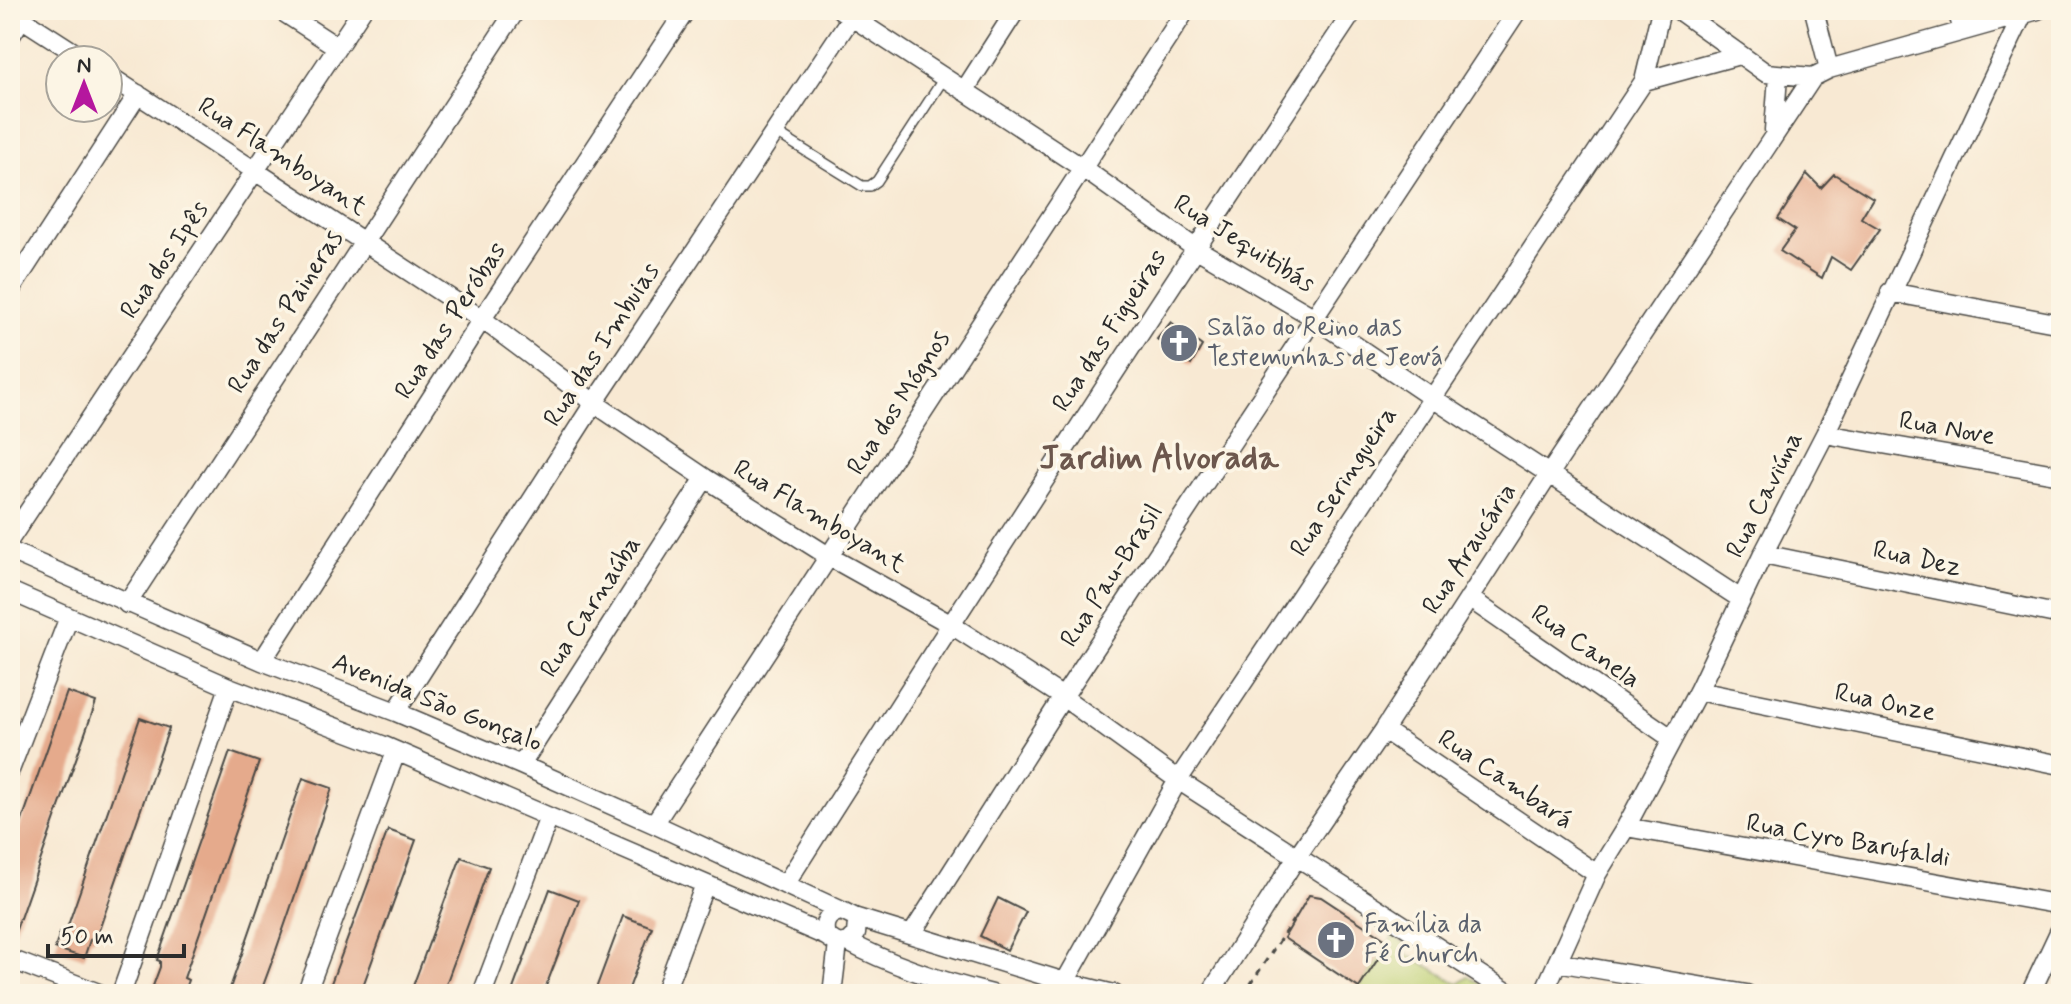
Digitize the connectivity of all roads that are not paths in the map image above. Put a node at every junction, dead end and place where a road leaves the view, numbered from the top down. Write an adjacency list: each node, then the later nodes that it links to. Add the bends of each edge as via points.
1 (280, 10): 19 (street)
2 (362, 10): 19 (street, Rua dos Ipês)
3 (516, 10): 32 (street, Rua das Paineras)
4 (686, 10): 37 (street, Rua das Peróbas)
5 (1016, 10): 26 (street)
6 (1186, 10): 30 (street, Rua dos Mógnos)
7 (1354, 10): 33 (street, Rua das Figueiras)
8 (1518, 10): 36 (street, Rua Pau-Brasil)
9 (1661, 10): 24 (street, Rua Seringueira)
10 (1678, 10): 20 (street)
11 (1814, 10): 21 (street)
12 (1957, 10): 16 (street)
13 (850, 12): 23 (street, Rua Jequitibás); 28 (street, Rua das Imbuias)
14 (2030, 12): 16 (street); 35 (street, Rua Caviúna)
15 (16, 15): 17 (street); 18 (street)
16 (1963, 31): 21 (street)
17 (10, 37)
18 (61, 44)
19 (337, 47): 31 (street, Rua dos Ipês)
20 (1739, 55): 22 (street); 24 (street)
21 (1821, 73): 22 (street); 29 (street, Rua Araucária)
22 (1778, 76): 29 (street, Rua Araucária)
23 (944, 78): 26 (street, Rua Jequitibás); 28 (lane, via 870,186)
24 (1644, 81): 39 (street, Rua Seringueira)
25 (124, 85): 27 (street, Rua Flamboyant)
26 (964, 91): 30 (street, Rua Jequitibás)
27 (138, 94): 31 (street, Rua Flamboyant); 34 (street)
28 (775, 132): 40 (street, Rua das Imbuias)
29 (1774, 133): 42 (street, Rua Araucária)
30 (1084, 169): 33 (street, Rua Jequitibás); 48 (street, Rua dos Mógnos)
31 (255, 171): 32 (street, Rua Flamboyant); 45 (street, Rua dos Ipês)
32 (363, 241): 37 (street, Rua Flamboyant); 52 (street, Rua das Paineras)
33 (1195, 248): 36 (street, Rua Jequitibás); 55 (street, Rua das Figueiras)
34 (10, 291)
35 (1890, 292): 38 (street); 41 (street, Rua Caviúna)
36 (1313, 317): 39 (street, Rua Jequitibás); 59 (street, Rua Pau-Brasil)
37 (482, 319): 40 (street, Rua Flamboyant); 56 (street, Rua das Peróbas)
38 (2061, 324)
39 (1431, 397): 42 (street, Rua Jequitibás); 67 (street, Rua Seringueira)
40 (594, 403): 44 (street, Rua Flamboyant); 60 (street, Rua das Imbuias)
41 (1825, 434): 43 (street, Rua Nove); 47 (street, Rua Caviúna)
42 (1550, 473): 50 (street, Rua Araucária); 51 (street, Rua Jequitibás)
43 (2061, 475)
44 (705, 478): 48 (street, Rua Flamboyant); 64 (street, Rua Carnaúba)
45 (10, 539)
46 (10, 551): 52 (street, Avenida São Gonçalo)
47 (1763, 554): 51 (street, Rua Caviúna); 53 (street, Rua Dez)
48 (830, 557): 55 (street, Rua Flamboyant); 69 (street, Rua dos Mógnos)
49 (10, 591): 54 (street)
50 (1469, 598): 61 (street, Rua Araucária); 62 (street, Rua Canela)
51 (1741, 599): 58 (street, Rua Caviúna)
52 (127, 604): 56 (street, Avenida São Gonçalo)
53 (2061, 615)
54 (69, 617): 57 (street); 66 (street)
55 (950, 624): 59 (street, Rua Flamboyant); 74 (street, Rua das Figueiras)
56 (262, 661): 60 (street, Avenida São Gonçalo)
57 (229, 687): 63 (street); 85 (street)
58 (1698, 691): 62 (street, Rua Caviúna); 65 (street, Rua Onze)
59 (1063, 697): 67 (street, Rua Flamboyant); 78 (street, Rua Pau-Brasil)
60 (396, 712): 64 (street, Avenida São Gonçalo)
61 (1384, 730): 71 (street, Rua Araucária); 72 (street, Rua Cambará)
62 (1671, 738): 70 (street, Rua Caviúna)
63 (396, 752): 68 (street); 86 (street)
64 (521, 765): 69 (street, Avenida São Gonçalo)
65 (2061, 765)
66 (10, 770)
67 (1178, 780): 71 (street, Rua Flamboyant); 82 (street, Rua Seringueira)
68 (549, 817): 73 (street); 87 (street)
69 (654, 824): 74 (street, Avenida São Gonçalo)
70 (1626, 827): 72 (street, Rua Caviúna); 75 (street, Rua Cyro Barufaldi)
71 (1298, 855): 92 (street, Rua Araucária); 94 (street, Rua Flamboyant)
72 (1597, 874): 81 (street, Rua Caviúna)
73 (705, 884): 79 (street); 88 (street)
74 (785, 885): 76 (street, Avenida São Gonçalo)
75 (2061, 905)
76 (848, 914): 78 (street, Avenida São Gonçalo); 79 (street, via 858,928 853,939); 79 (street, via 829,916 825,922)
77 (2061, 928): 97 (street)
78 (912, 934): 82 (street, Avenida São Gonçalo)
79 (837, 941): 89 (street); 90 (street)
80 (10, 959): 84 (street)
81 (1557, 962): 95 (street, Rua Caviúna); 96 (street)
82 (1065, 982): 91 (street, Avenida São Gonçalo)
83 (1298, 990): 93 (lane)
84 (101, 994)
85 (121, 994)
86 (306, 994)
87 (482, 994)
88 (664, 994)
89 (832, 994)
90 (992, 994)
91 (1114, 994)
92 (1210, 994)
93 (1277, 994)
94 (1510, 994)
95 (1543, 994)
96 (1747, 994)
97 (2030, 994)

